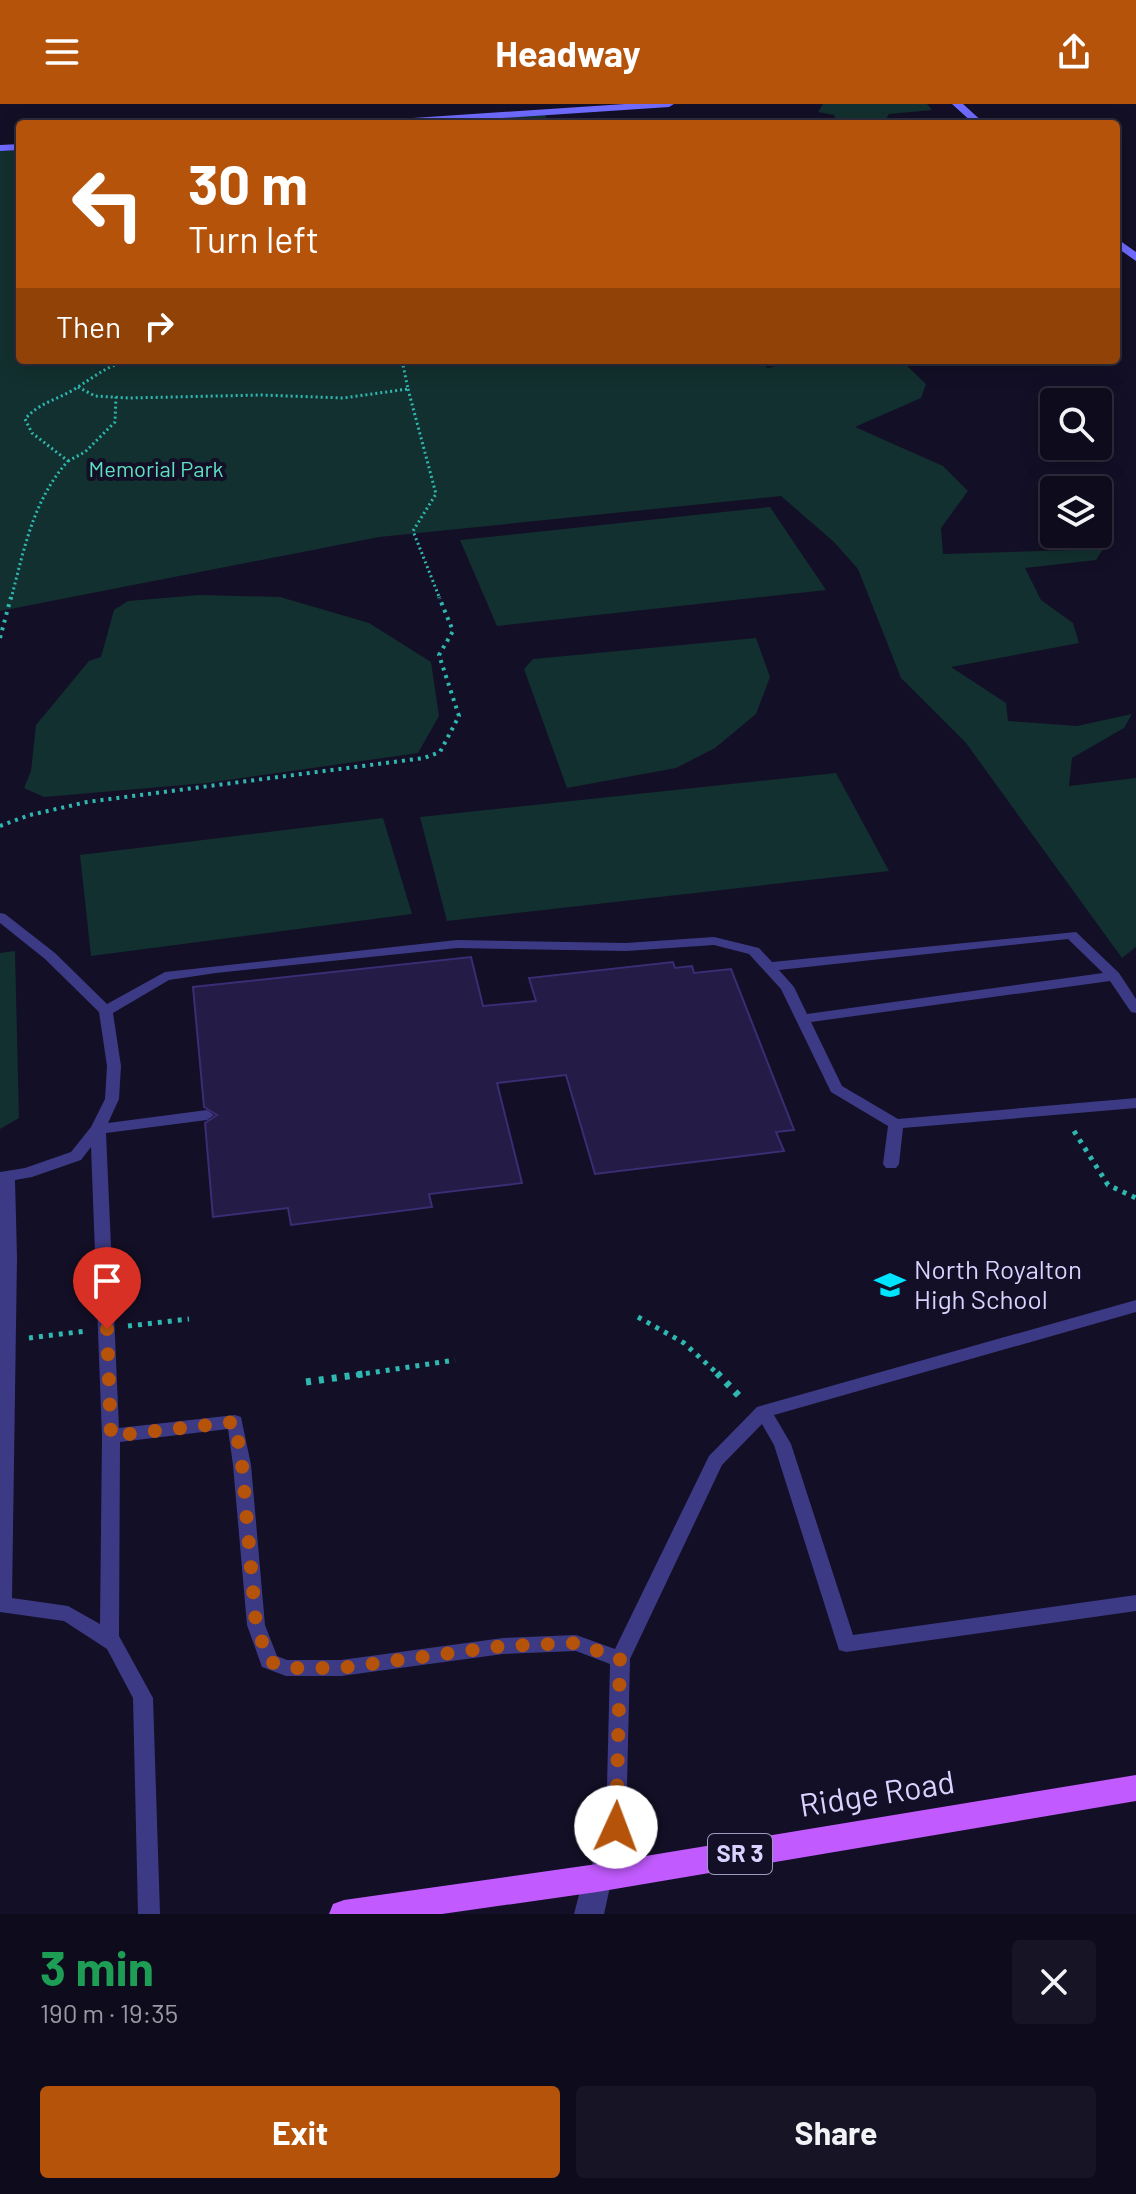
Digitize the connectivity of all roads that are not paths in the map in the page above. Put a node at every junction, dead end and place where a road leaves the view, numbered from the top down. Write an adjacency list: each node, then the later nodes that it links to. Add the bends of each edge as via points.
1 (669, 104): 3 (main road)
2 (957, 104): 4 (main road)
3 (428, 120)
4 (975, 120)
5 (1120, 244): 6 (main road)
6 (1136, 258)
7 (0, 917): 11 (lane)
8 (768, 967): 9 (lane, via 1071,935); 11 (lane, via 754,951 714,941 626,947 457,944 165,976); 12 (lane, via 787,987)
9 (1114, 976): 10 (lane); 12 (lane)
10 (1136, 1009)
11 (106, 1011): 16 (lane, via 114,1066 112,1099)
12 (802, 1019): 15 (lane, via 836,1089)
13 (1136, 1103): 15 (lane)
14 (207, 1115): 16 (lane)
15 (896, 1124): 17 (lane)
16 (98, 1129): 18 (lane, via 76,1156); 21 (lane)
17 (891, 1164)
18 (4, 1176): 23 (lane, via 9,1257)
19 (1136, 1306): 20 (lane)
20 (763, 1412): 22 (lane, via 782,1444 846,1644); 25 (lane, via 715,1461)
21 (111, 1436): 24 (lane); 25 (lane, via 235,1422 256,1625 269,1661 286,1668 341,1668 503,1646 576,1643)
22 (1136, 1603)
23 (2, 1604): 24 (lane, via 68,1614)
24 (109, 1640): 28 (lane, via 143,1698)
25 (620, 1659): 27 (lane, via 616,1827)
26 (1136, 1788): 27 (main road, Ridge Road / SR 3)
27 (597, 1878): 29 (main road, Ridge Road / SR 3); 30 (street)
28 (149, 1914)
29 (344, 1914)
30 (589, 1914)

